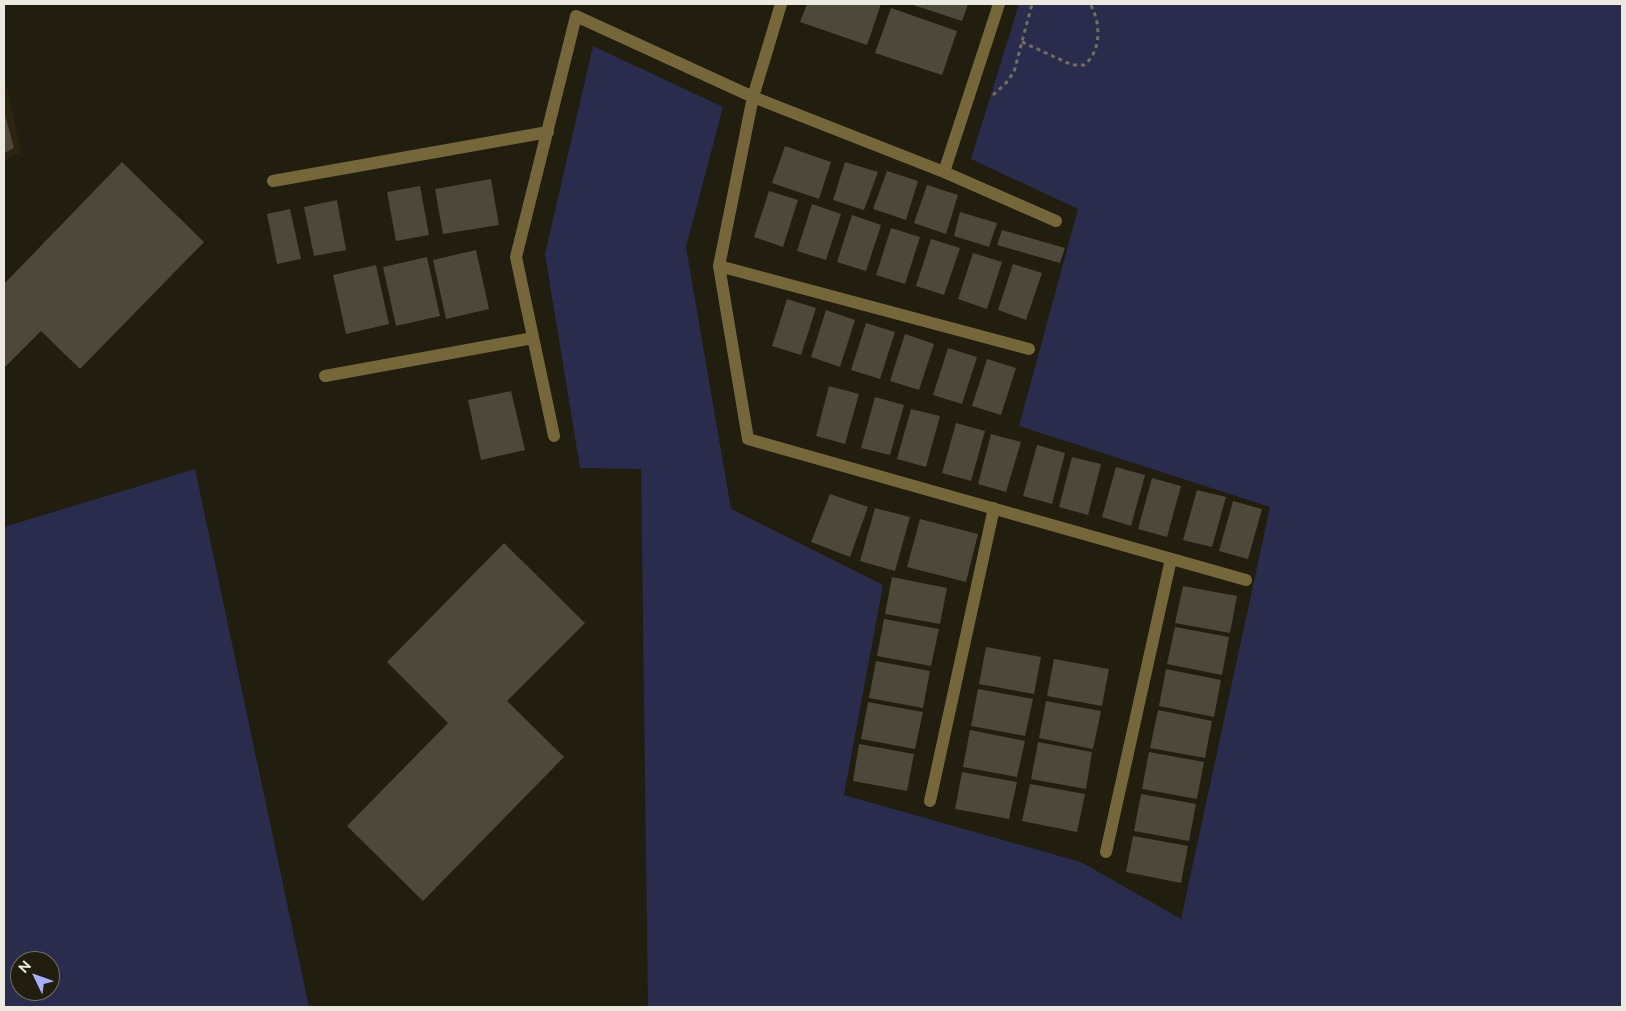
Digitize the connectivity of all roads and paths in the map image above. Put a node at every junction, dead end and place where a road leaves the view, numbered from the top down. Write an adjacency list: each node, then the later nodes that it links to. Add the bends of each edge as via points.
1 (781, 4): 6 (street)
2 (999, 4): 7 (street)
3 (1032, 4): 5 (path)
4 (1090, 4): 5 (path, via 1098,29 1098,41 1092,57 1084,65 1072,65)
5 (1022, 42): 7 (path, via 1014,72 1006,83 979,105)
6 (753, 97): 8 (street, via 576,16); 9 (street); 12 (street)
7 (966, 106): 9 (street)
8 (548, 132): 10 (street); 13 (street, via 516,257)
9 (944, 172): 11 (street)
10 (273, 181)
11 (1056, 221)
12 (719, 266): 14 (street); 17 (street, via 748,439)
13 (533, 338): 15 (street); 16 (street)
14 (1029, 349)
15 (325, 376)
16 (554, 436)
17 (994, 508): 18 (street); 20 (street)
18 (1171, 559): 19 (street); 21 (street)
19 (1246, 580)
20 (930, 801)
21 (1106, 852)

